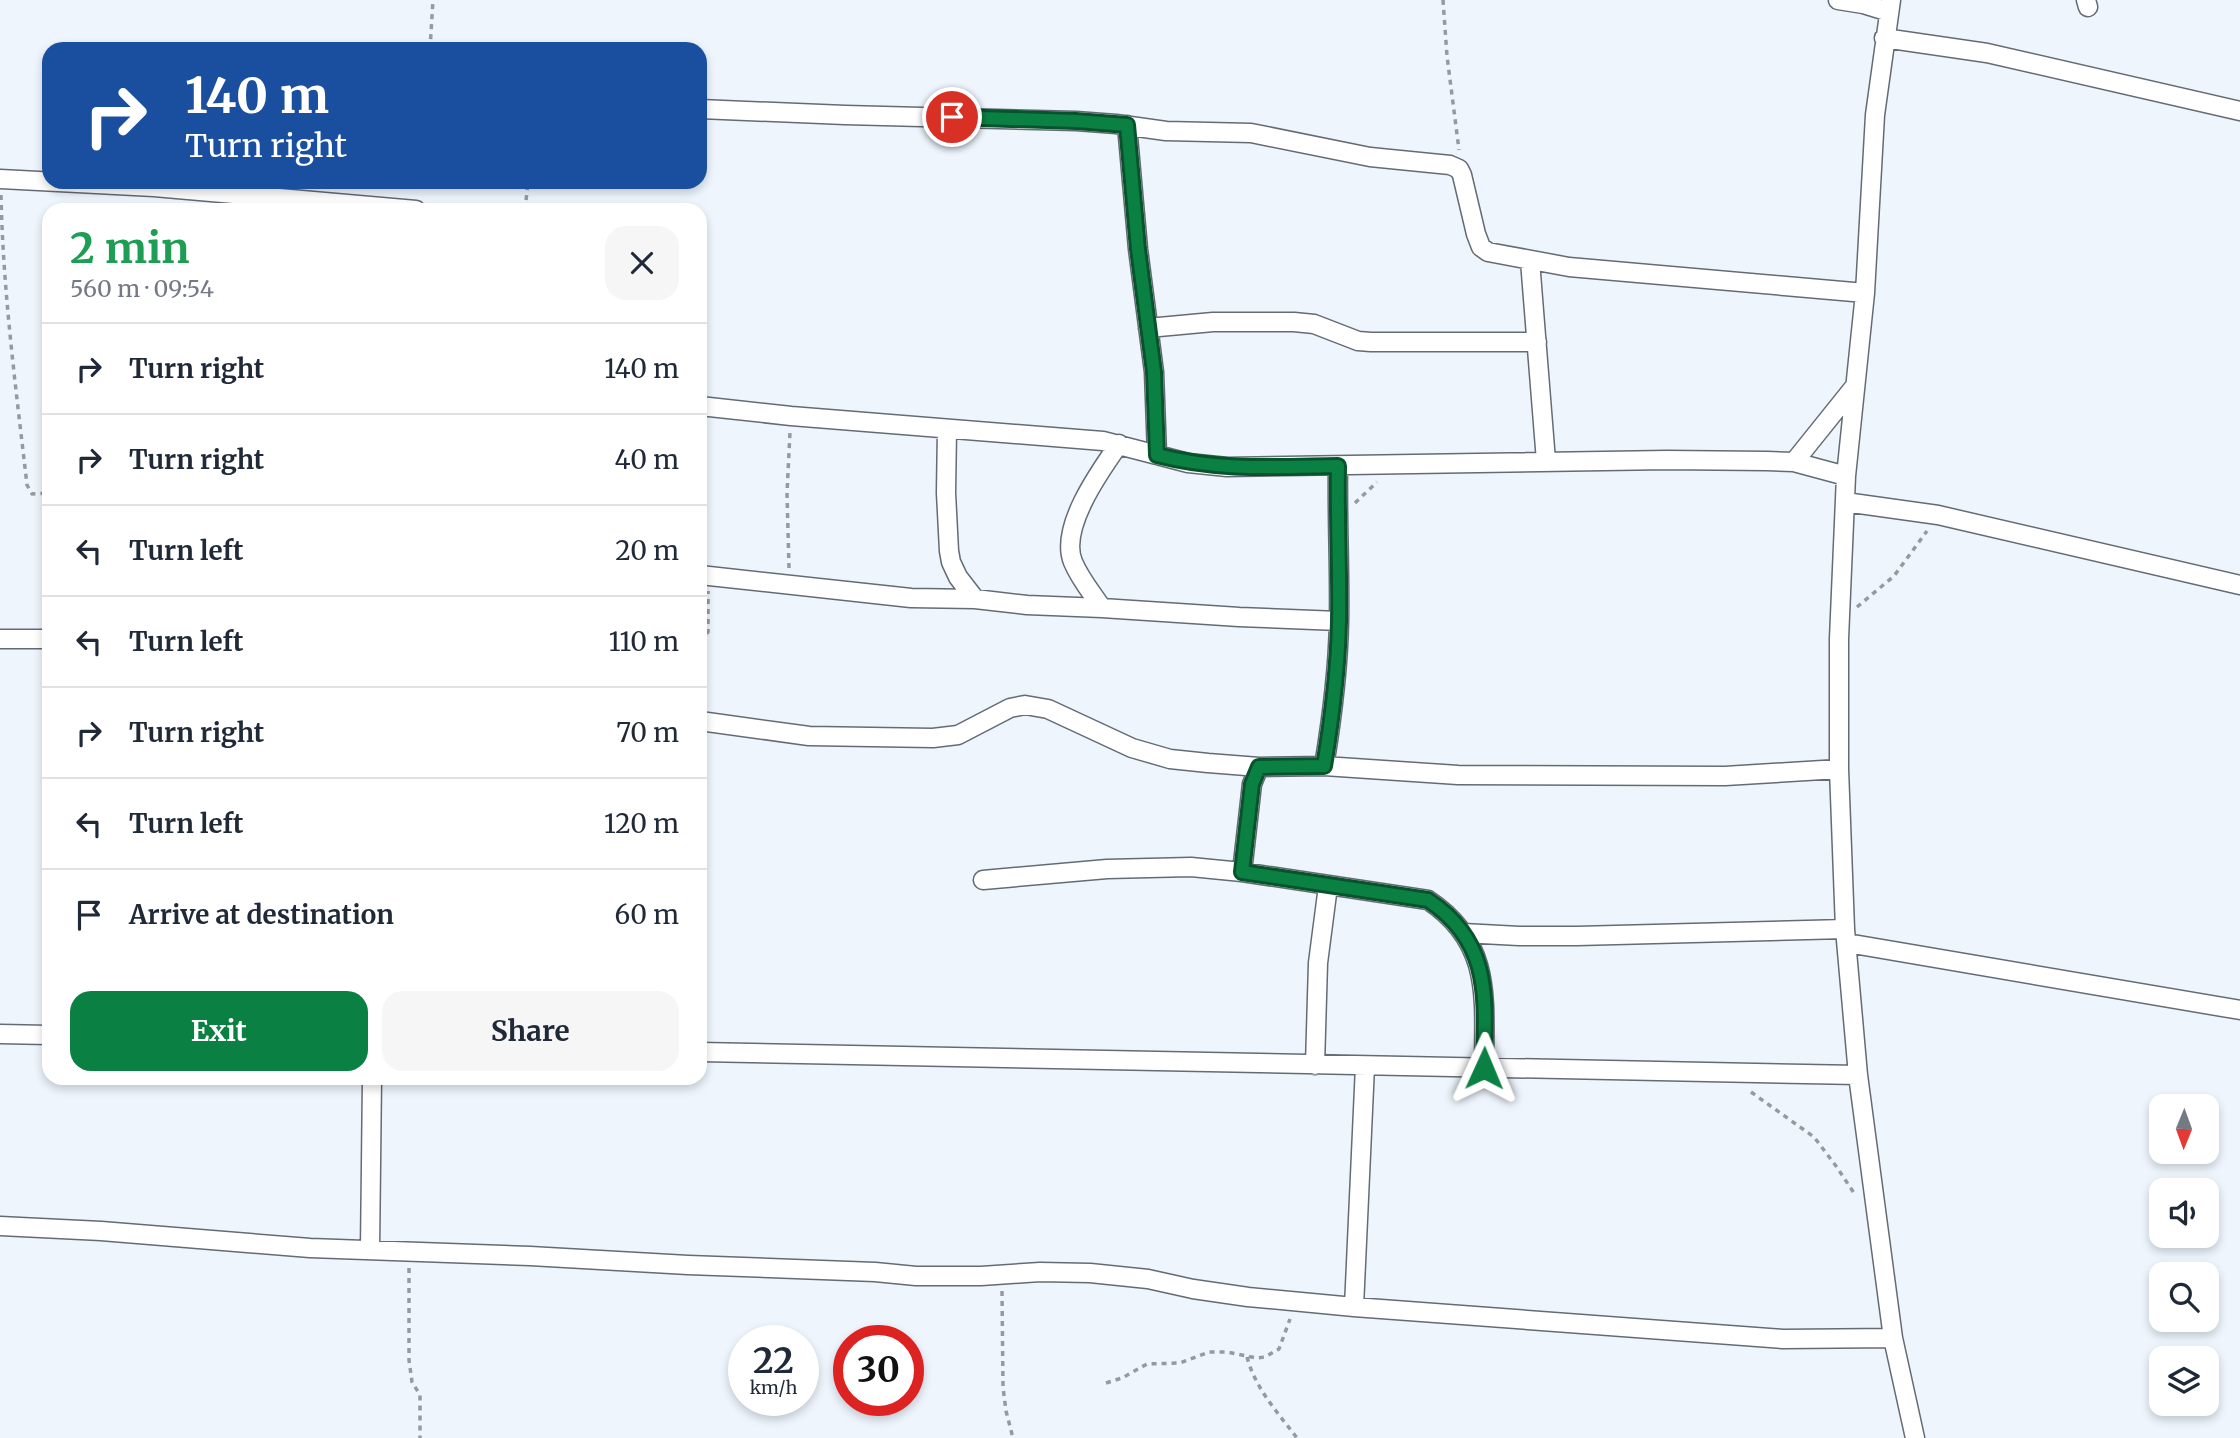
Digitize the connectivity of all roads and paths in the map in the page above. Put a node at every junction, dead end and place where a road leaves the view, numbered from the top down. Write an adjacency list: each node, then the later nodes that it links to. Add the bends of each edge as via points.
1 (433, 0): 6 (path)
2 (1443, 0): 10 (path)
3 (1838, 0): 4 (street)
4 (1890, 6): 5 (street)
5 (1884, 38): 8 (street, via 1987,54); 16 (street)
6 (430, 42)
7 (707, 108): 9 (street)
8 (2240, 111)
9 (1127, 125): 10 (street, via 1251,133 1370,158); 17 (street)
10 (1459, 169): 15 (street, via 1481,247 1489,253)
11 (1, 179): 12 (street); 30 (path, via 2,251 27,485 32,494)
12 (42, 181)
13 (177, 189): 14 (street)
14 (336, 203)
15 (1530, 261): 16 (street); 18 (street)
16 (1865, 293): 19 (street)
17 (1148, 328): 18 (street, via 1294,322 1314,324 1358,341); 24 (street)
18 (1537, 342): 25 (street)
19 (1856, 386): 26 (street); 29 (street)
20 (707, 407): 21 (street)
21 (791, 416): 22 (street); 35 (path, via 789,568)
22 (947, 429): 23 (street); 37 (street, via 949,551 958,577)
23 (1119, 444): 24 (street); 38 (street, via 1093,484 1071,536 1072,561)
24 (1157, 455): 28 (street, via 1227,467)
25 (1546, 461): 26 (street); 27 (street)
26 (1794, 462): 29 (street)
27 (1397, 465): 28 (street); 33 (path)
28 (1338, 466): 33 (street)
29 (1846, 476): 31 (street)
30 (42, 493)
31 (1845, 502): 32 (street); 39 (street)
32 (1938, 515): 36 (street); 39 (path, via 1894,576)
33 (1336, 522): 40 (street)
34 (707, 576): 35 (street); 41 (path)
35 (776, 584): 37 (street, via 911,598)
36 (2240, 585)
37 (975, 599): 38 (street)
38 (1102, 608): 40 (street)
39 (1840, 619): 47 (street)
40 (1339, 621): 45 (street)
41 (707, 635)
42 (0, 639): 43 (street)
43 (42, 639)
44 (707, 722): 46 (street, via 809,736 933,738 958,735 1025,705 1048,709 1132,748 1170,759)
45 (1324, 766): 46 (street); 47 (street, via 1458,775 1629,776)
46 (1259, 767): 48 (street, via 1252,784)
47 (1839, 769): 52 (street)
48 (1242, 872): 49 (street, via 1141,867); 50 (street)
49 (983, 880)
50 (1328, 886): 51 (street, via 1428,900 1446,912); 57 (street, via 1318,963)
51 (1463, 933): 52 (street); 59 (street, via 1479,961 1484,989)
52 (1846, 936): 53 (street); 61 (street)
53 (2240, 1010)
54 (0, 1034): 55 (street)
55 (42, 1035)
56 (707, 1052): 57 (street)
57 (1315, 1065): 58 (street)
58 (1365, 1066): 59 (street); 69 (street)
59 (1484, 1068): 60 (street)
60 (1728, 1073): 61 (street); 63 (path, via 1814,1137)
61 (1858, 1075): 70 (street)
62 (372, 1085): 65 (street)
63 (1858, 1199)
64 (0, 1226): 65 (street)
65 (370, 1250): 66 (street)
66 (410, 1252): 67 (street, via 916,1276); 73 (path, via 409,1360 412,1382 420,1395)
67 (1002, 1274): 68 (street, via 1126,1276); 74 (path, via 1003,1387)
68 (1298, 1301): 69 (street); 71 (path, via 1279,1349 1265,1357)
69 (1354, 1307): 70 (street, via 1783,1339)
70 (1893, 1338): 76 (street)
71 (1247, 1356): 72 (path, via 1209,1352 1180,1363 1147,1364); 75 (path, via 1253,1376)
72 (1106, 1383)
73 (420, 1438)
74 (1013, 1438)
75 (1297, 1438)
76 (1915, 1438)

